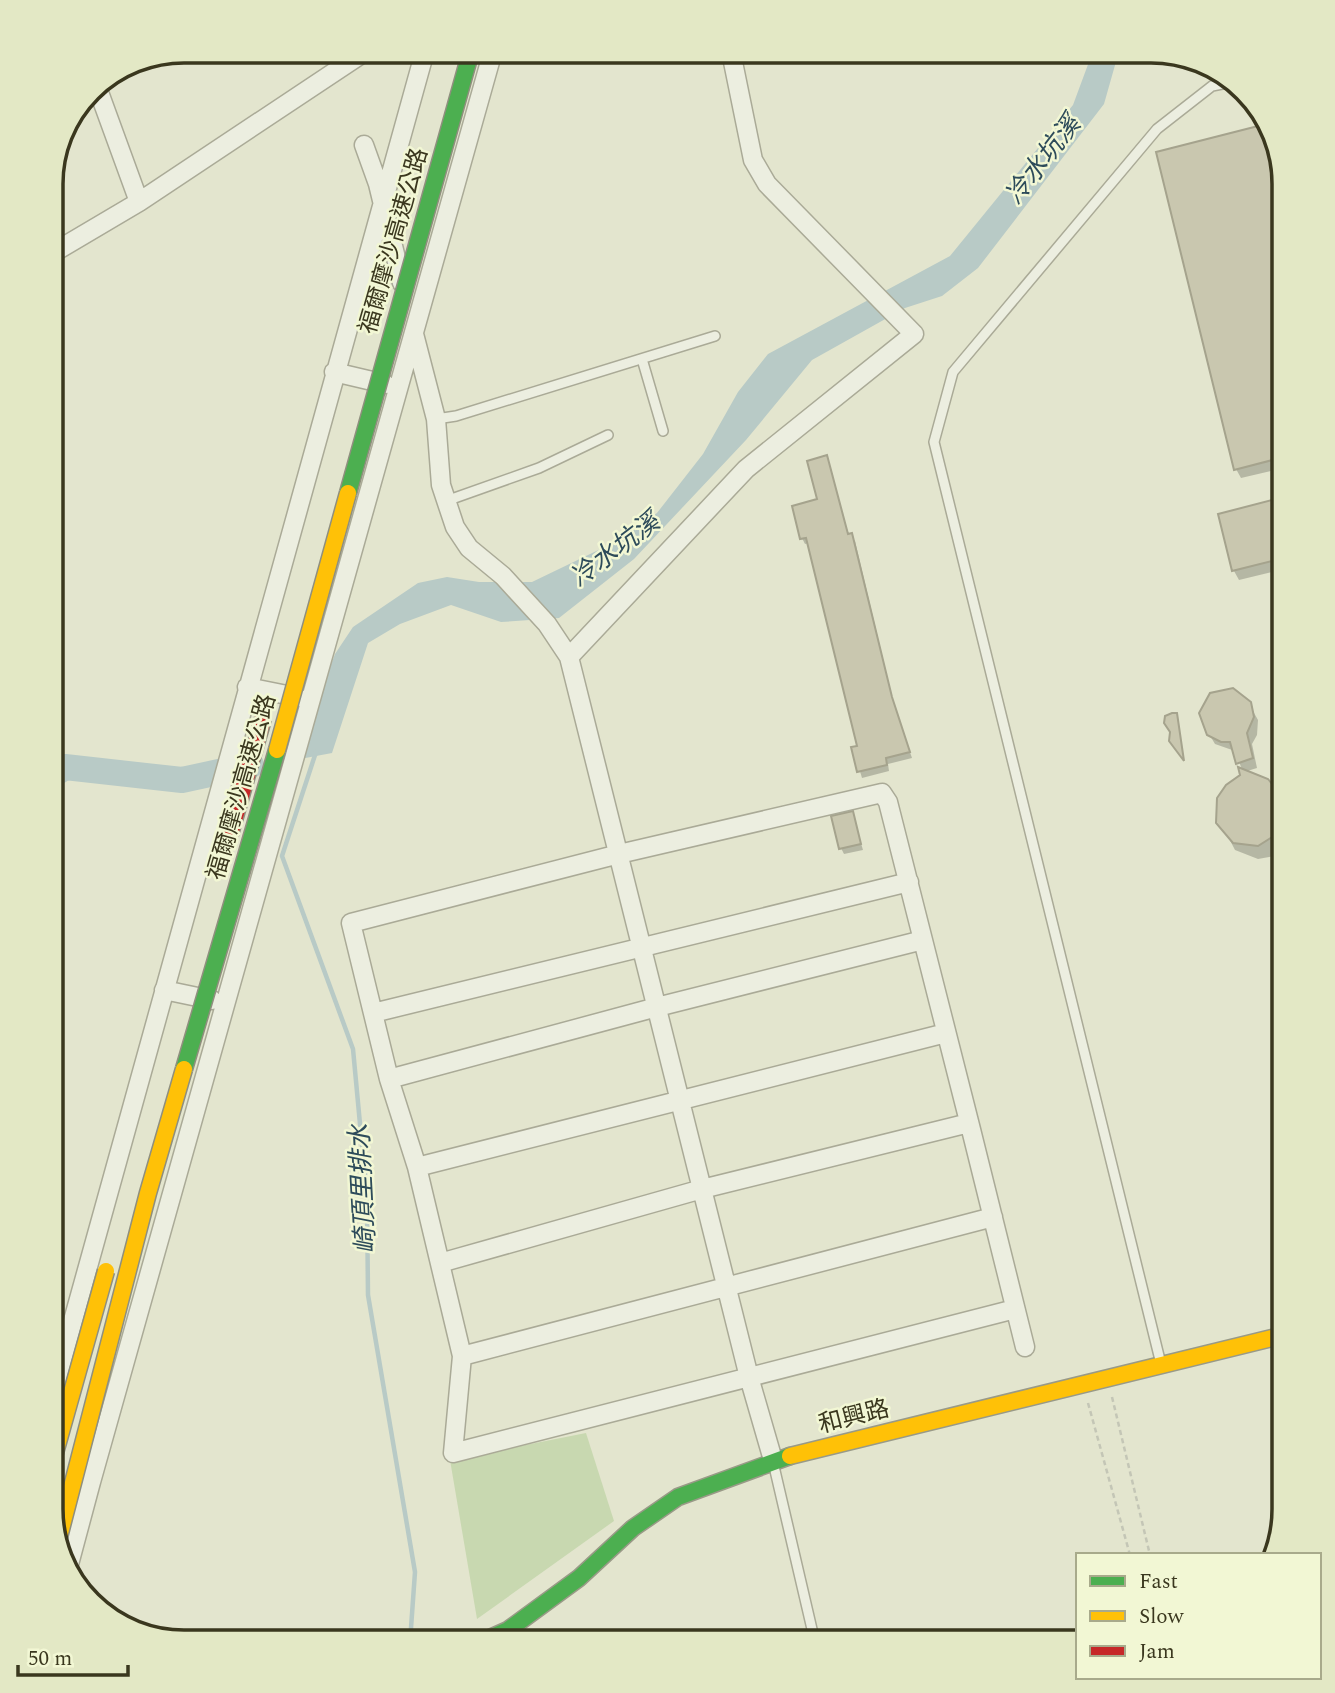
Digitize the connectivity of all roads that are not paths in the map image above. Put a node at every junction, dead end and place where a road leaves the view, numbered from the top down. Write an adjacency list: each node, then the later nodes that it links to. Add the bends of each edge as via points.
1 (348, 63): 10 (street)
2 (421, 63): 9 (street)
3 (468, 63): 61 (main road, 福爾摩沙高速公路, bridge, via 148,1193)
4 (490, 63): 14 (street)
5 (730, 63): 25 (street, via 754,160 767,184 914,334 746,469)
6 (1220, 84): 55 (lane, via 1157,129 953,372 934,442)
7 (98, 99): 10 (street)
8 (364, 145): 9 (street)
9 (382, 198): 14 (street); 18 (street)
10 (139, 202): 12 (street)
11 (403, 225): 13 (main road, 福爾摩沙高速公路)
12 (63, 247)
13 (384, 291)
14 (414, 333): 19 (street); 21 (street)
15 (715, 336): 17 (lane)
16 (365, 358): 20 (main road, 福爾摩沙高速公路)
17 (642, 359): 21 (lane); 22 (lane)
18 (334, 372): 19 (street); 27 (street)
19 (399, 387): 28 (street)
20 (354, 398)
21 (436, 419): 24 (street)
22 (663, 431)
23 (607, 435): 24 (lane, via 539,468)
24 (446, 501): 25 (street, via 455,527 470,548 547,624)
25 (569, 657): 30 (street)
26 (274, 679): 29 (main road, 福爾摩沙高速公路, bridge)
27 (247, 687): 28 (street); 35 (street)
28 (311, 700): 36 (street)
29 (225, 852)
30 (619, 854): 31 (street, via 882,793); 33 (street); 39 (street, via 351,923)
31 (909, 882): 32 (street); 33 (street)
32 (923, 940): 37 (street); 40 (street)
33 (642, 946): 37 (street); 39 (street)
34 (191, 972): 38 (main road)
35 (164, 990): 36 (street); 53 (street)
36 (226, 1003): 60 (street)
37 (657, 1007): 41 (street); 42 (street)
38 (179, 1013)
39 (373, 1013): 41 (street)
40 (946, 1033): 42 (street); 43 (street)
41 (389, 1079): 44 (street)
42 (681, 1102): 44 (street); 45 (street)
43 (969, 1123): 45 (street); 46 (street)
44 (417, 1167): 48 (street)
45 (702, 1189): 48 (street); 49 (street)
46 (993, 1217): 49 (street); 50 (street)
47 (111, 1253): 57 (main road, bridge)
48 (440, 1263): 54 (street)
49 (726, 1286): 54 (street); 56 (street)
50 (1015, 1309): 52 (street); 56 (street)
51 (1272, 1338): 55 (main road, 和興路)
52 (1025, 1347)
53 (63, 1356)
54 (462, 1356): 56 (street, via 453,1453)
55 (1161, 1365): 58 (main road, 和興路)
56 (749, 1377): 58 (street)
57 (63, 1424)
58 (773, 1460): 63 (main road, 和興路, via 678,1497); 64 (lane)
59 (63, 1477): 60 (street)
60 (91, 1482): 62 (street)
61 (64, 1519)
62 (72, 1554)
63 (508, 1630)
64 (812, 1630)

